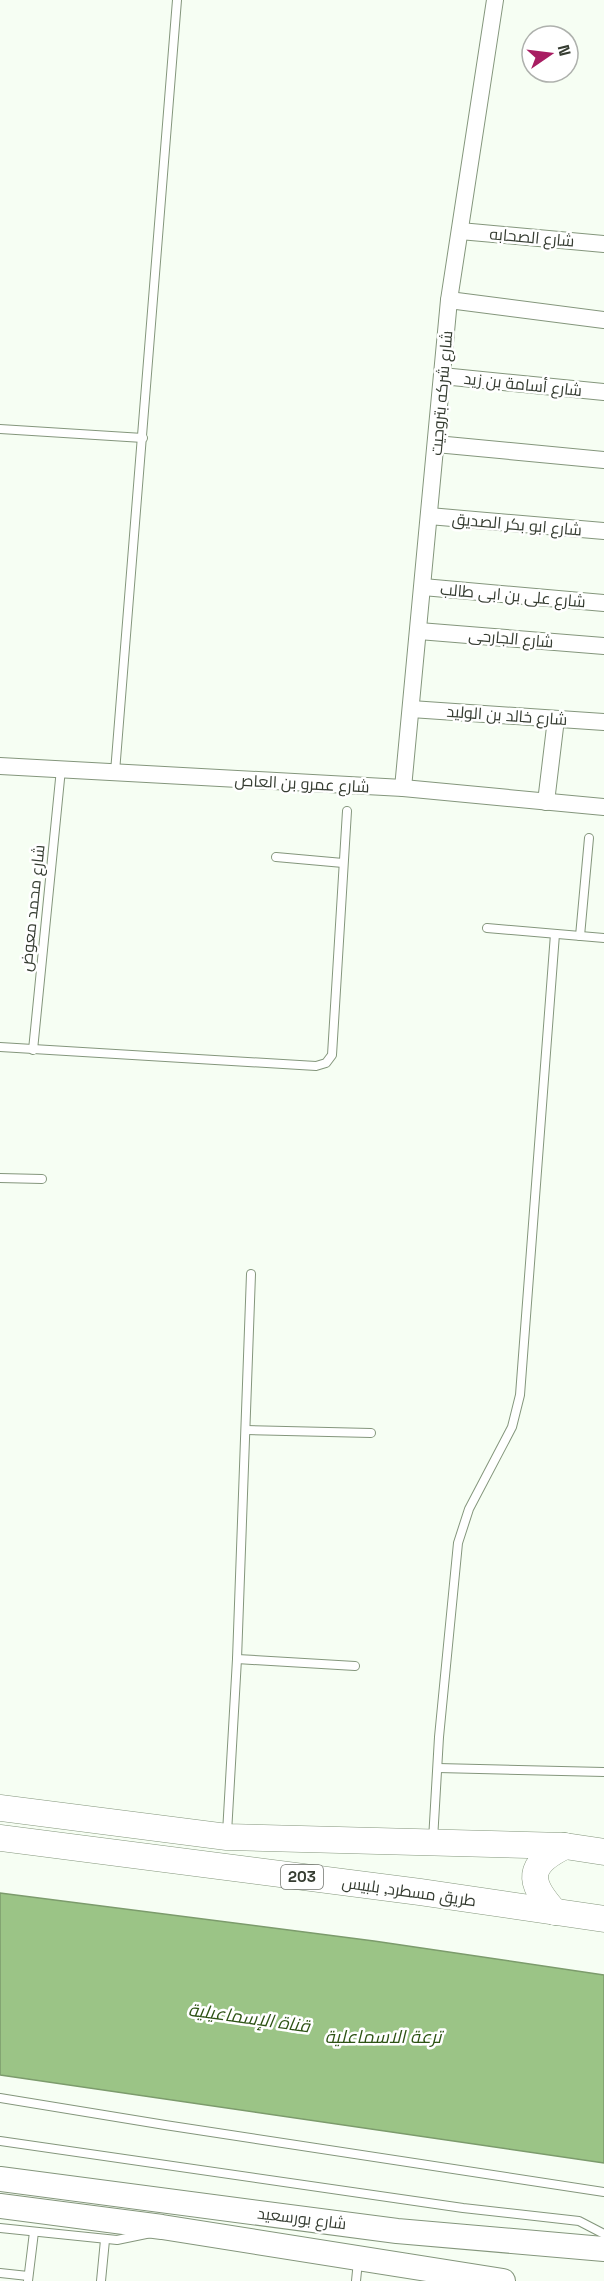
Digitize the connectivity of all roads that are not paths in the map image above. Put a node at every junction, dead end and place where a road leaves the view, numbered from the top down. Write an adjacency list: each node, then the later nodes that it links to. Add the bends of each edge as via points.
1 (177, 0): 10 (lane)
2 (495, 0): 3 (street, شارع شركه بتروجيت)
3 (460, 231): 4 (street, شارع الصحابه); 5 (street, شارع شركه بتروجيت)
4 (604, 244)
5 (449, 300): 6 (street); 7 (street, شارع شركه بتروجيت)
6 (604, 320)
7 (442, 376): 8 (street, شارع أسامة بن زيد); 11 (street, شارع شركه بتروجيت)
8 (604, 393)
9 (0, 429): 10 (lane)
10 (143, 438): 24 (lane)
11 (436, 444): 12 (street); 13 (street, شارع شركه بتروجيت)
12 (604, 460)
13 (429, 516): 14 (street, شارع ابو بكر الصديق); 15 (street, شارع شركه بتروجيت)
14 (604, 531)
15 (423, 587): 16 (street, شارع على بن ابى طالب); 17 (street, شارع شركه بتروجيت)
16 (604, 603)
17 (419, 630): 18 (street, شارع الجارحى); 19 (street, شارع شركه بتروجيت)
18 (604, 646)
19 (411, 709): 20 (street, شارع خالد بن الوليد); 25 (street, شارع شركه بتروجيت)
20 (556, 719): 21 (street, شارع خالد بن الوليد); 26 (street)
21 (604, 722)
22 (0, 766): 23 (street, شارع عمرو بن العاص)
23 (61, 770): 24 (street, شارع عمرو بن العاص); 37 (lane, شارع محمد معوض)
24 (115, 772): 25 (street, شارع عمرو بن العاص)
25 (403, 788): 26 (street, شارع عمرو بن العاص)
26 (546, 802): 27 (street, شارع عمرو بن العاص)
27 (604, 807)
28 (347, 811): 31 (lane)
29 (589, 838): 34 (lane)
30 (276, 857): 31 (lane)
31 (343, 862): 37 (lane, via 332,1055 326,1063 316,1066)
32 (487, 928): 33 (lane)
33 (555, 934): 34 (lane); 45 (lane, via 520,1395 512,1427 469,1509 458,1543)
34 (580, 936): 35 (lane)
35 (604, 938)
36 (0, 1047): 37 (lane)
37 (33, 1050)
38 (0, 1178): 39 (lane)
39 (42, 1179)
40 (251, 1274): 41 (lane)
41 (246, 1430): 42 (lane); 43 (lane)
42 (371, 1433)
43 (237, 1659): 44 (lane); 48 (lane)
44 (355, 1666)
45 (438, 1768): 46 (lane); 50 (lane)
46 (604, 1772)
47 (0, 1808): 48 (main road)
48 (227, 1837): 50 (main road)
49 (0, 1838): 53 (main road, طريق مسطرد, بلبيس / 203)
50 (433, 1841): 51 (main road)
51 (565, 1846): 52 (main road); 53 (main road, via 546,1855 536,1869 536,1885)
52 (604, 1852)
53 (555, 1912): 54 (main road, طريق مسطرد, بلبيس / 203)
54 (604, 1919)
55 (0, 2097): 58 (lane)
56 (0, 2141): 63 (lane, via 579,2221)
57 (0, 2179): 65 (main road, شارع بورسعيد, via 397,2231)
58 (604, 2192)
59 (0, 2206): 60 (main road, شارع بورسعيد)
60 (162, 2227): 64 (lane, via 134,2238); 66 (main road, شارع بورسعيد)
61 (0, 2228): 62 (lane)
62 (34, 2232): 64 (lane); 68 (lane)
63 (604, 2234)
64 (105, 2240): 70 (lane)
65 (604, 2249)
66 (359, 2257): 69 (main road, شارع بورسعيد); 71 (lane)
67 (0, 2272): 68 (lane)
68 (28, 2279)
69 (477, 2279): 72 (main road, شارع بورسعيد)
70 (101, 2281)
71 (356, 2281)
72 (503, 2281)

